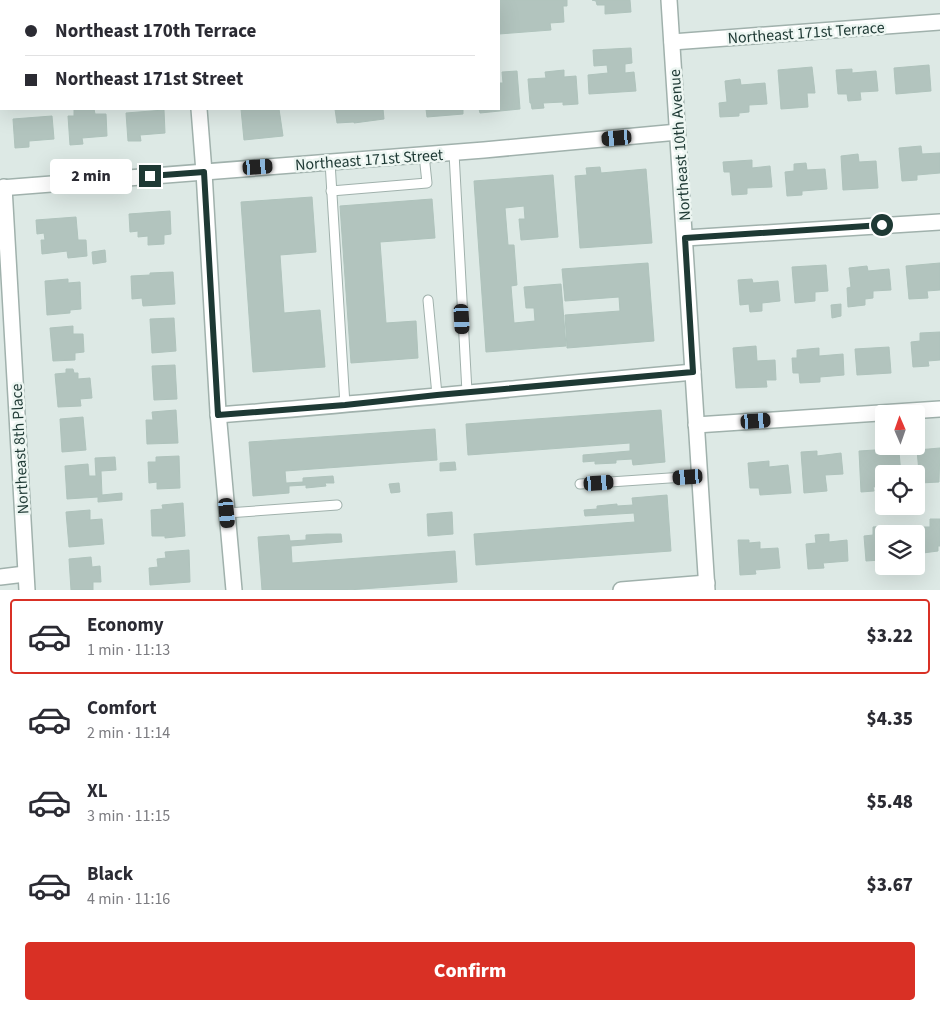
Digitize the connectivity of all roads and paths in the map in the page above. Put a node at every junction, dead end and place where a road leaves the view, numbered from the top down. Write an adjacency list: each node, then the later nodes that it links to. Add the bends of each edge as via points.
1 (669, 0): 3 (street, Northeast 10th Avenue)
2 (940, 22): 3 (street, Northeast 171st Terrace)
3 (672, 42): 5 (street, Northeast 10th Avenue)
4 (198, 110): 9 (street)
5 (678, 132): 6 (street, Northeast 171st Street); 13 (street, Northeast 10th Avenue)
6 (454, 153): 7 (street, Northeast 171st Street); 16 (lane)
7 (424, 155): 8 (street, Northeast 171st Street); 11 (lane, via 427,183)
8 (330, 162): 9 (street, Northeast 171st Street); 11 (lane)
9 (204, 172): 10 (street, Northeast 171st Street); 20 (street)
10 (2, 188): 26 (street, Northeast 8th Place)
11 (332, 191): 18 (lane)
12 (940, 222): 13 (street)
13 (685, 238): 15 (street, Northeast 10th Avenue)
14 (428, 300): 17 (lane)
15 (693, 372): 16 (street); 21 (street, Northeast 10th Avenue)
16 (466, 392): 17 (street)
17 (437, 395): 18 (street)
18 (345, 405): 20 (street)
19 (940, 409): 21 (street)
20 (218, 415): 25 (street)
21 (696, 426): 22 (street, Northeast 10th Avenue)
22 (699, 476): 23 (lane); 28 (street, Northeast 10th Avenue)
23 (580, 484)
24 (337, 505): 25 (lane)
25 (227, 513): 30 (street)
26 (25, 574): 27 (street); 29 (street, Northeast 8th Place)
27 (0, 577)
28 (707, 586): 31 (street)
29 (27, 590)
30 (234, 590)
31 (623, 590)

